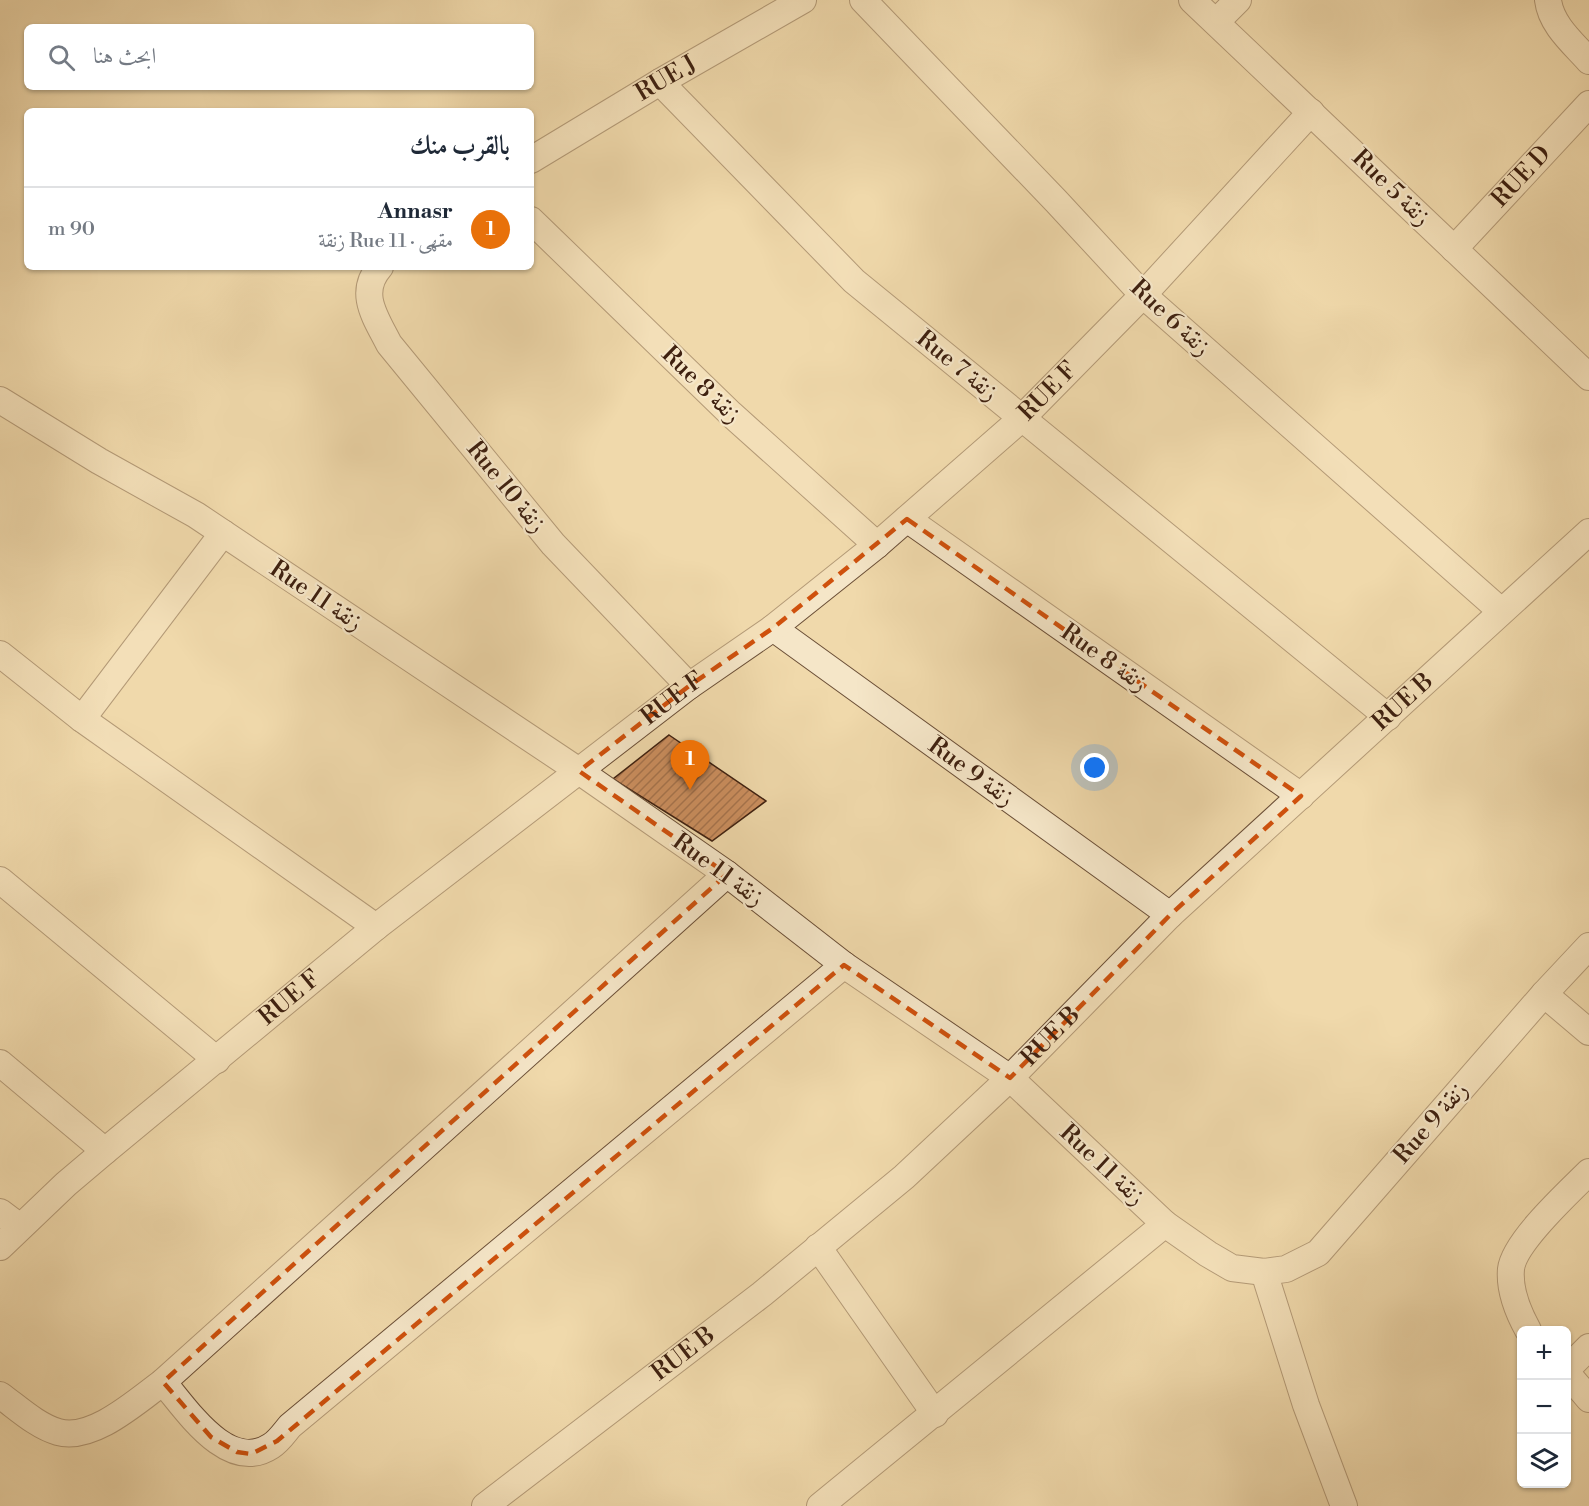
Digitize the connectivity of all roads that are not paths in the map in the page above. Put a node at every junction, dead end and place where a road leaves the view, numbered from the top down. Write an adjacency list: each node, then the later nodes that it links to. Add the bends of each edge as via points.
1 (802, 0): 8 (street, RUE J)
2 (863, 0): 15 (street, Rue 6 زنقة)
3 (1192, 0): 6 (street, Rue 5 زنقة)
4 (1238, 0): 6 (street)
5 (1548, 0): 7 (street, via 1554,19)
6 (1216, 22): 10 (street, Rue 5 زنقة)
7 (1589, 61)
8 (660, 82): 11 (street, RUE J); 18 (street, Rue 7 زنقة, via 854,281)
9 (1589, 104): 13 (street, RUE D)
10 (1311, 112): 13 (street, Rue 5 زنقة); 15 (street, RUE F)
11 (534, 158)
12 (534, 223): 22 (street, Rue 8 زنقة, via 731,414)
13 (1454, 249): 16 (street, Rue 5 زنقة)
14 (377, 270): 26 (street, Rue 10 زنقة, via 368,289 374,315 389,344 553,544)
15 (1143, 296): 18 (street, RUE F); 23 (street, Rue 6 زنقة)
16 (1589, 377)
17 (0, 400): 21 (street, Rue 11 زنقة)
18 (1021, 419): 19 (street, RUE F); 27 (street, Rue 7 زنقة)
19 (907, 519): 22 (street, RUE F); 30 (street, Rue 8 زنقة)
20 (1589, 532): 23 (street, RUE B)
21 (223, 533): 28 (street); 29 (street, Rue 11 زنقة)
22 (877, 545): 24 (street, RUE F)
23 (1501, 611): 27 (street, RUE B)
24 (773, 628): 26 (street, RUE F); 33 (street, Rue 9 زنقة)
25 (0, 654): 28 (street)
26 (688, 686): 29 (street, RUE F)
27 (1388, 717): 30 (street, RUE B)
28 (82, 719): 34 (street)
29 (579, 771): 31 (street, Rue 11 زنقة); 34 (street, RUE F)
30 (1301, 796): 33 (street, RUE B)
31 (727, 874): 36 (street, Rue 11 زنقة); 54 (street)
32 (0, 880): 39 (street)
33 (1170, 915): 41 (street, RUE B)
34 (376, 927): 39 (street, RUE F)
35 (1589, 946): 37 (street, Rue 9 زنقة)
36 (844, 965): 41 (street, Rue 11 زنقة); 54 (street, via 268,1448 251,1454 237,1452 211,1437)
37 (1544, 993): 38 (street); 48 (street, Rue 9 زنقة)
38 (1589, 1032)
39 (217, 1060): 42 (street, RUE F)
40 (0, 1063): 42 (street)
41 (1010, 1078): 45 (street, Rue 11 زنقة); 47 (street, RUE B, via 904,1177)
42 (105, 1151): 44 (street, RUE F)
43 (1589, 1172): 50 (street, via 1543,1220 1518,1251 1511,1267 1511,1288)
44 (10, 1219): 46 (street, RUE F)
45 (1165, 1224): 49 (street, Rue 11 زنقة, via 1233,1268); 57 (street)
46 (0, 1247)
47 (818, 1247): 57 (street); 58 (street, RUE B)
48 (1318, 1253): 49 (street, Rue 11 زنقة, via 1286,1269)
49 (1264, 1272): 60 (street, via 1306,1405)
50 (1526, 1326)
51 (1589, 1347): 52 (street)
52 (1571, 1366)
53 (1571, 1377): 56 (street)
54 (164, 1382): 55 (street, via 102,1424 75,1434 44,1426)
55 (0, 1395)
56 (1589, 1399)
57 (935, 1413): 59 (street)
58 (485, 1506)
59 (820, 1506)
60 (1344, 1506)

